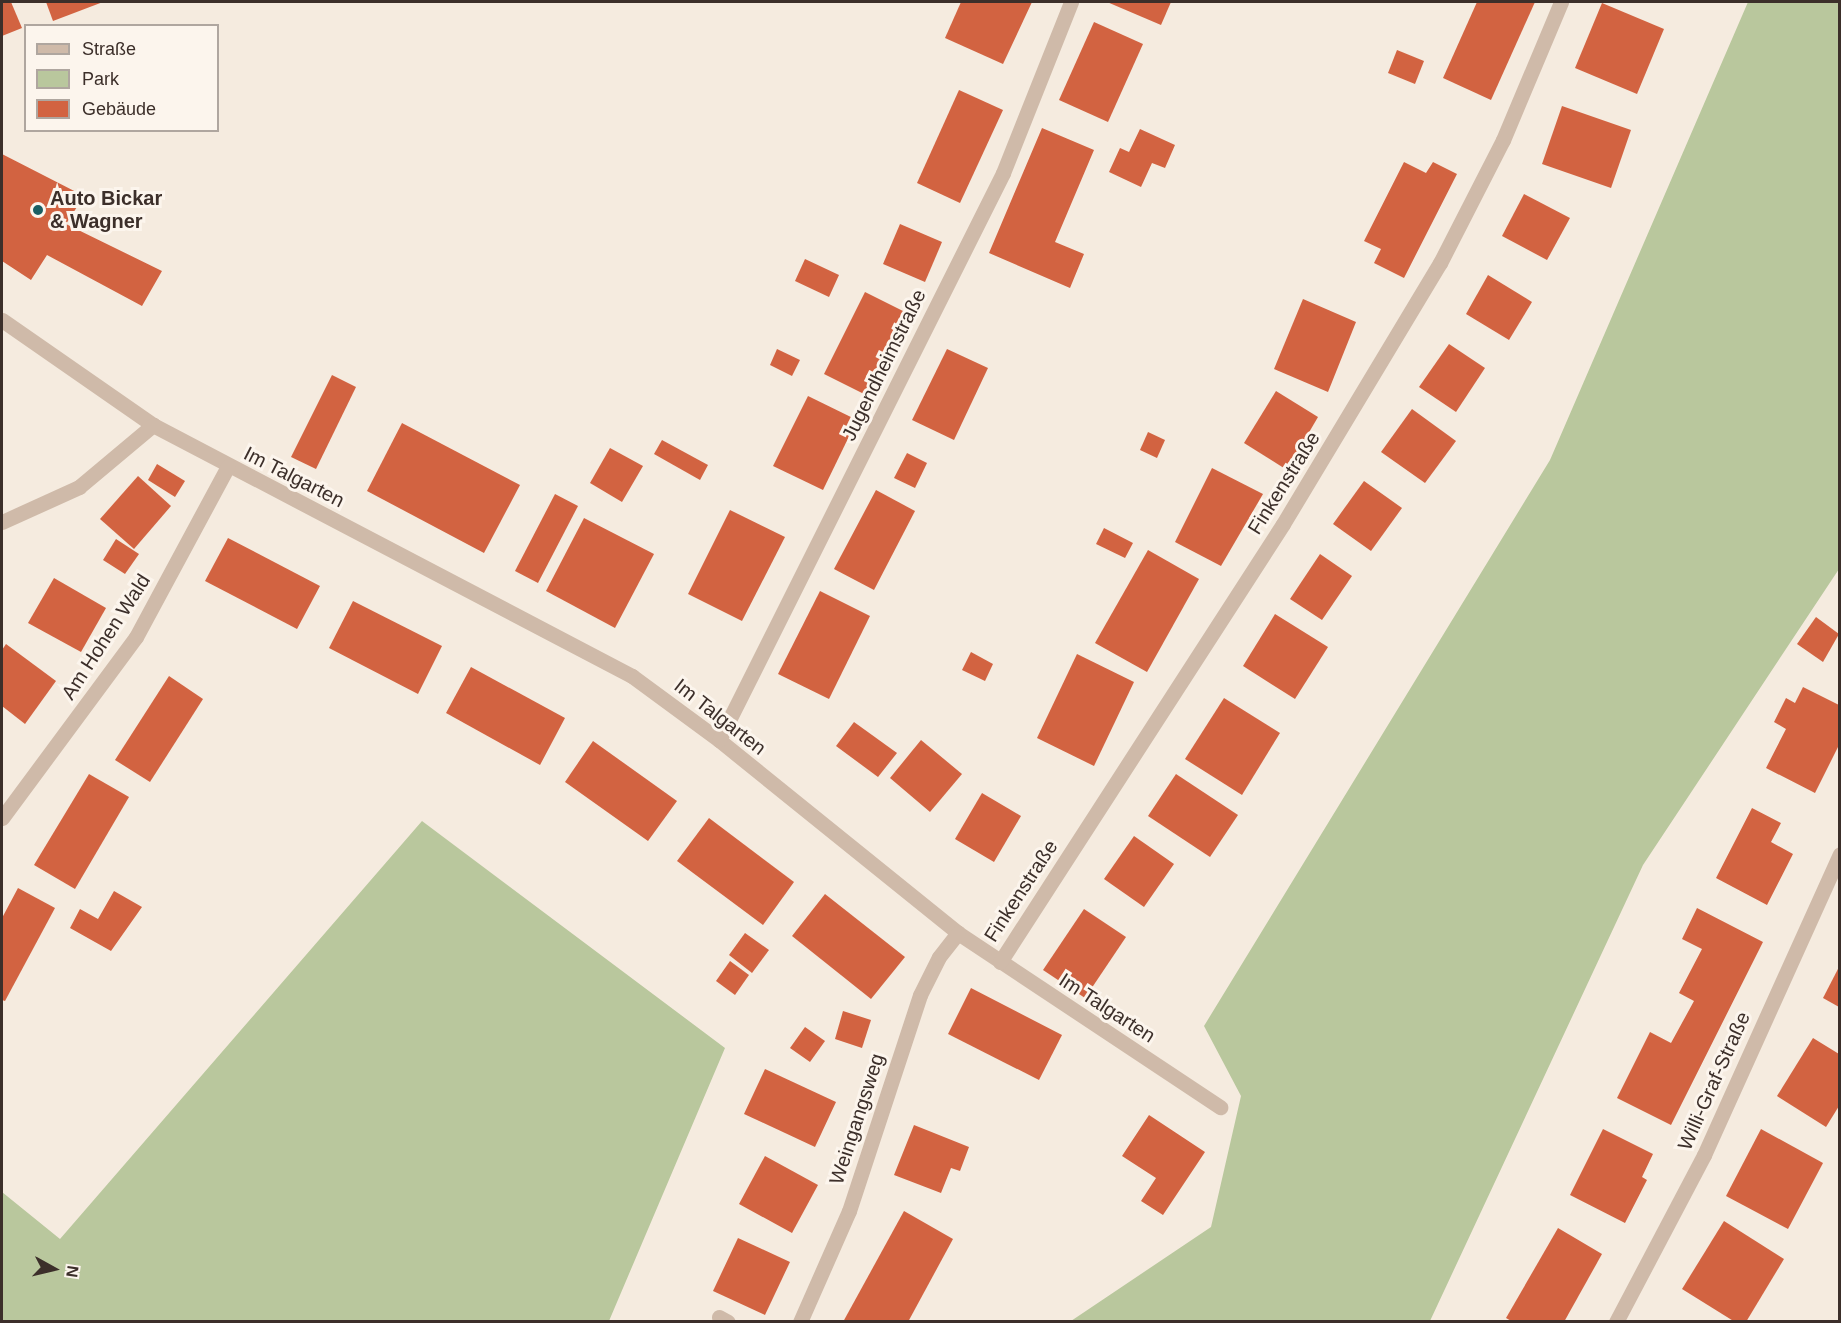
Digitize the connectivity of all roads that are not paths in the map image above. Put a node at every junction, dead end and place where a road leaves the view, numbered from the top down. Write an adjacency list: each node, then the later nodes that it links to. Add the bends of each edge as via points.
1 (1071, 2): 7 (street, Jugendheimstraße, via 1003,173)
2 (1561, 2): 11 (street, Finkenstraße, via 1503,140 1440,263 1283,524)
3 (2, 320): 4 (street, Im Talgarten)
4 (153, 425): 5 (street, Im Talgarten); 6 (street, via 79,488)
5 (228, 466): 7 (street, Im Talgarten, via 632,676); 8 (street, Am Hohen Wald, via 136,637)
6 (2, 522)
7 (719, 740): 10 (street, Im Talgarten)
8 (2, 818)
9 (1839, 854): 14 (street, Willi-Graf-Straße, via 1704,1155)
10 (958, 933): 11 (street, Im Talgarten); 13 (street, Weingangsweg, via 939,957 920,995 849,1211)
11 (1000, 962): 12 (street, Im Talgarten)
12 (1220, 1107)
13 (800, 1322)
14 (1616, 1322)

